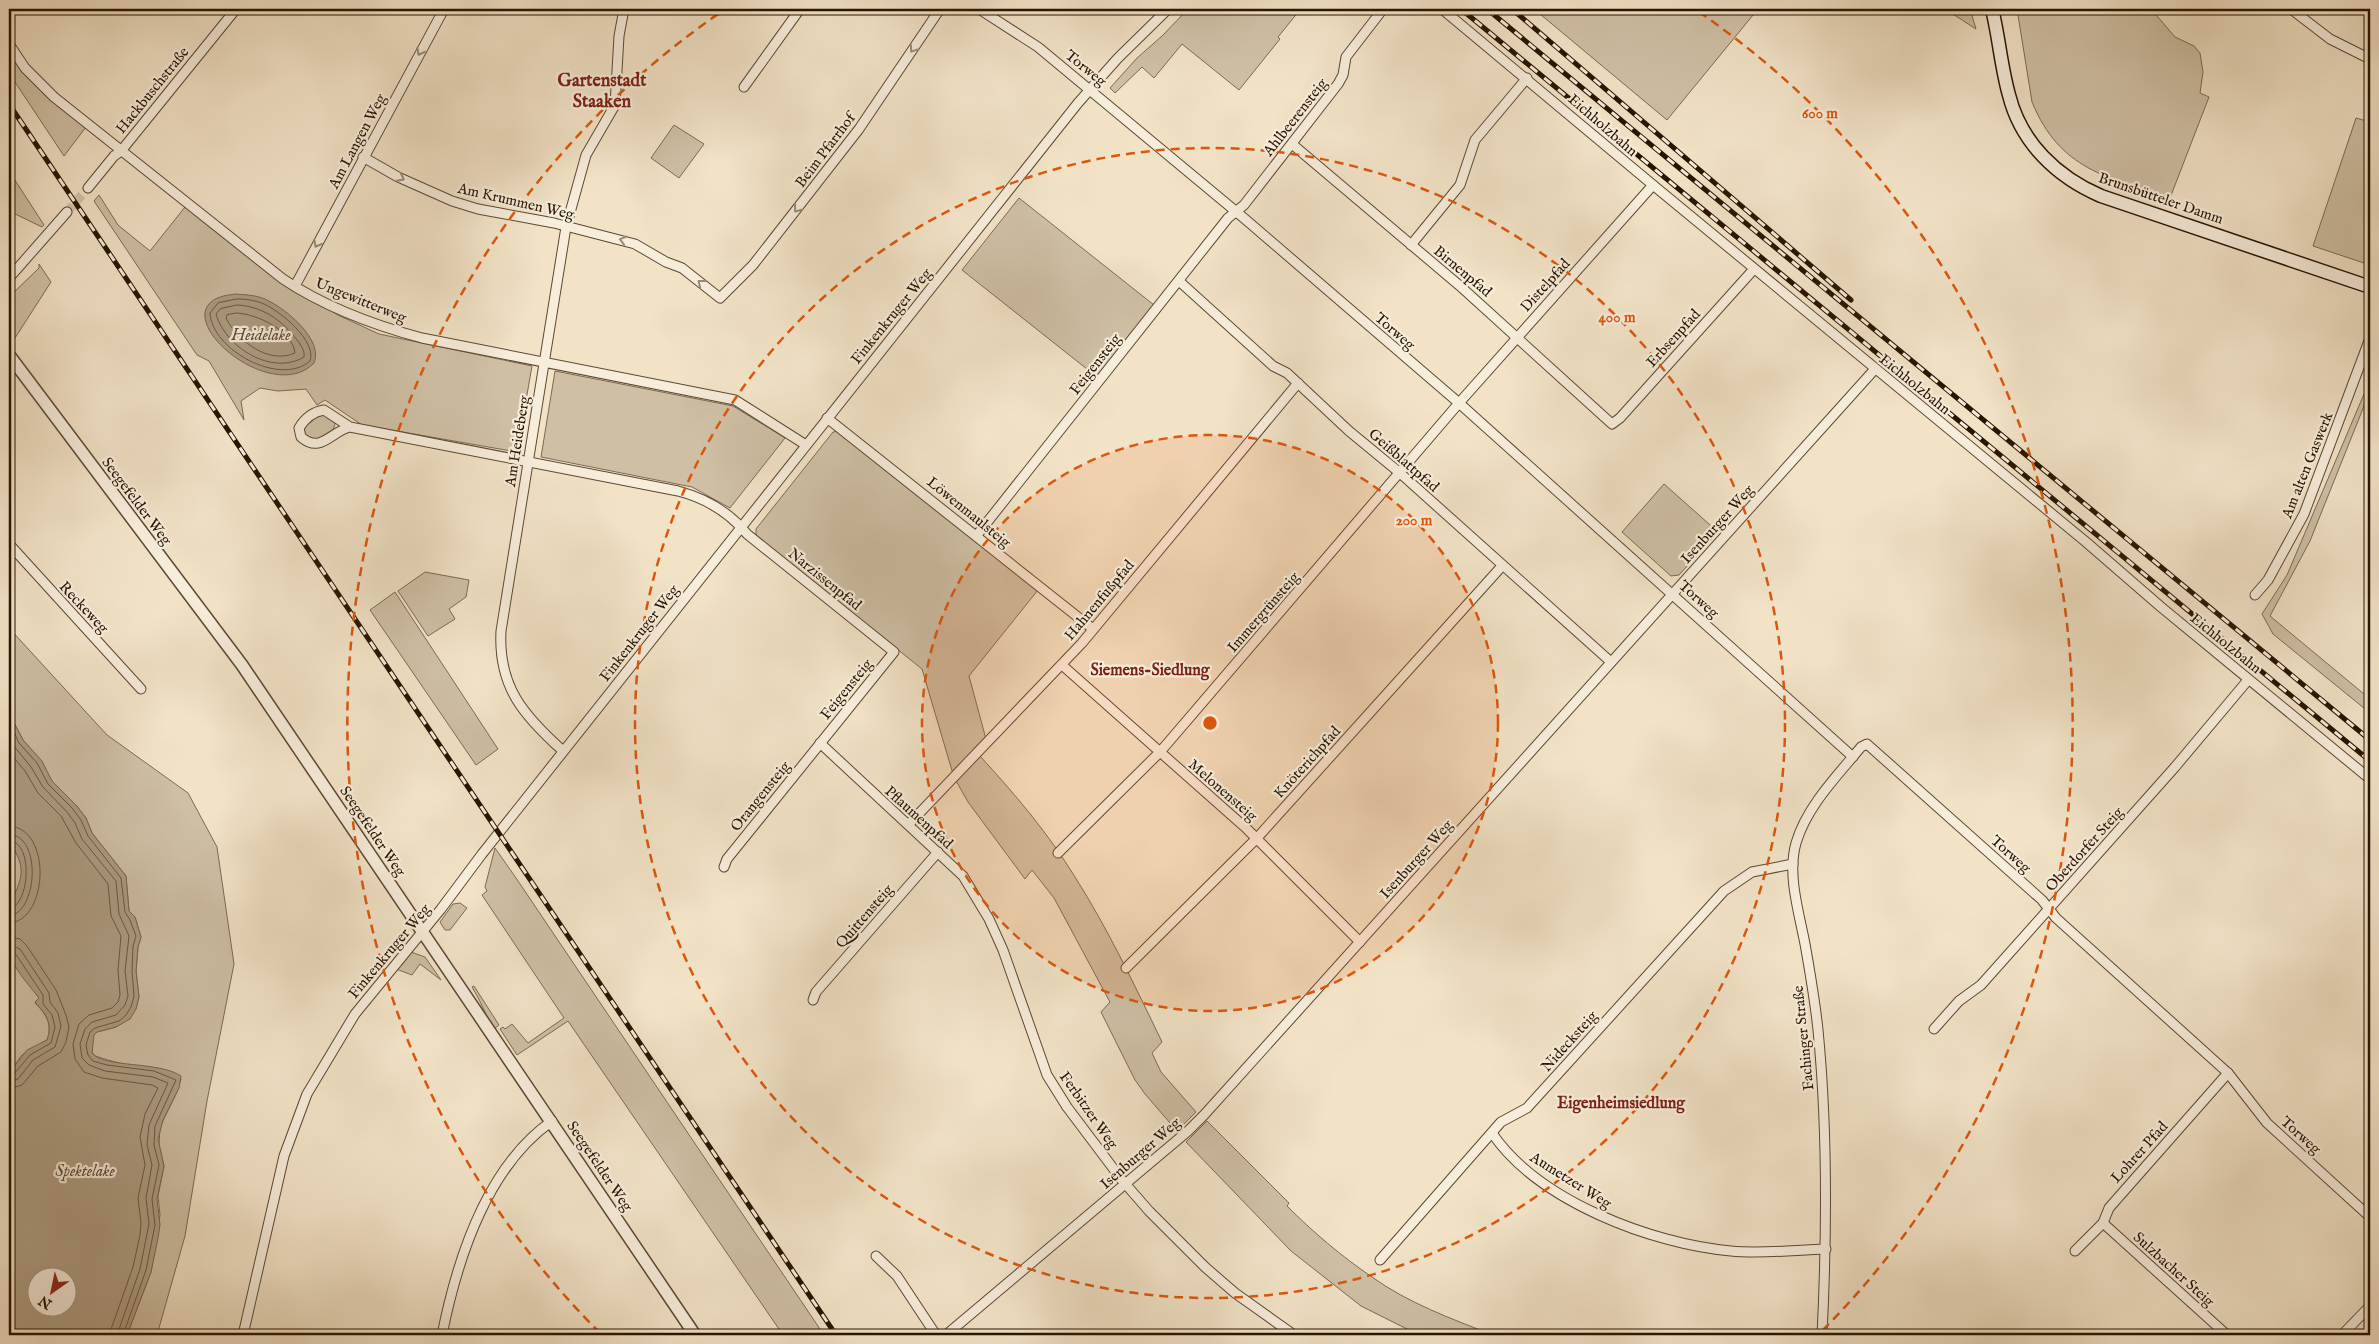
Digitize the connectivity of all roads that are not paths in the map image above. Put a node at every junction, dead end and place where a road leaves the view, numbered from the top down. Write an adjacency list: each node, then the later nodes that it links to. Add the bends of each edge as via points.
1 (236, 9): 18 (street, Hackbuschstraße)
2 (444, 9): 19 (street, Am Langen Weg, one-way to 19)
3 (624, 9): 24 (street, Am Heideberg, via 615,105 583,164)
4 (800, 9): 15 (street)
5 (940, 9): 31 (street, Beim Pfarrhof, one-way to 31, via 853,137 753,265)
6 (979, 9): 16 (street, Torweg, via 1038,47)
7 (1168, 9): 16 (street, Finkenkruger Weg)
8 (1383, 9): 17 (street, Ahlbeerensteig, via 1346,57 1338,84)
9 (1442, 9): 14 (street, Eichholzbahn)
10 (1992, 9): 30 (main road, Brunsbütteler Damm, via 2015,115 2036,148 2061,173 2101,196)
11 (2291, 9): 13 (street, via 2330,39)
12 (9, 44): 18 (street, Ungewitterweg, via 24,68 40,85)
13 (2370, 59)
14 (1527, 78): 20 (street, Eichholzbahn); 25 (street, via 1475,140 1460,185)
15 (744, 87)
16 (1090, 88): 23 (street, Torweg); 39 (street, Finkenkruger Weg)
17 (1292, 144): 23 (street, Ahlbeerensteig); 25 (street, Birnenpfad)
18 (121, 151): 21 (street, Hackbuschstraße); 29 (street, Ungewitterweg)
19 (363, 157): 24 (street, Am Krummen Weg, one-way to 24, via 452,201); 29 (street, Am Langen Weg, one-way to 29)
20 (1652, 185): 26 (street, Eichholzbahn); 32 (street, Distelpfad)
21 (88, 188)
22 (67, 212): 27 (street)
23 (1236, 212): 28 (street, Feigensteig); 38 (street, Torweg)
24 (566, 226): 31 (street, Am Krummen Weg, one-way to 24, via 682,268 634,244); 35 (street, Am Heideberg)
25 (1410, 245): 32 (street, Birnenpfad)
26 (1754, 269): 36 (street, Eichholzbahn); 40 (street, Erbsenpfad)
27 (9, 278)
28 (1178, 282): 37 (street, Geißblattpfad, via 1273,366); 46 (street, Feigensteig)
29 (295, 286): 35 (street, Ungewitterweg, via 388,329)
30 (2370, 287)
31 (720, 298)
32 (1517, 337): 38 (street, Distelpfad); 40 (street, Birnenpfad)
33 (2370, 338): 50 (street, Am alten Gaswerk, via 2304,514 2268,580)
34 (9, 355): 70 (street, Seegefelder Weg, via 242,664)
35 (544, 363): 42 (street, Ungewitterweg, via 735,400); 43 (street, Am Heideberg)
36 (1875, 369): 49 (street, Isenburger Weg); 55 (street, Eichholzbahn)
37 (1298, 383): 44 (street, Geißblattpfad); 51 (street, Hahnenfußpfad)
38 (1459, 404): 44 (street, Immergrünsteig); 49 (street, Torweg)
39 (827, 418): 42 (street, Finkenkruger Weg); 46 (street, Löwenmaulsteig)
40 (1612, 424)
41 (350, 427): 41 (street, via 324,410 304,419 299,428 301,437 316,444); 43 (street)
42 (806, 445): 45 (street, Finkenkruger Weg)
43 (528, 462): 45 (street, via 691,494 718,508); 58 (street, Am Heideberg, via 501,630 502,668 525,714)
44 (1400, 473): 48 (street, Geißblattpfad); 59 (street, Immergrünsteig)
45 (741, 527): 52 (street, Narzissenpfad); 58 (street, Finkenkruger Weg)
46 (977, 535): 51 (street, Löwenmaulsteig)
47 (9, 544): 56 (street, Reckeweg)
48 (1502, 566): 53 (street, Geißblattpfad); 63 (street, Knöterichpfad)
49 (1673, 594): 53 (street, Isenburger Weg); 60 (street, Torweg)
50 (2255, 595)
51 (1093, 629): 54 (street, Hahnenfußpfad)
52 (894, 652): 57 (street, Feigensteig)
53 (1611, 662): 71 (street, Isenburger Weg)
54 (1062, 665): 59 (street, Melonensteig); 62 (street, Hahnenfußpfad)
55 (2248, 680): 61 (street, Eichholzbahn); 68 (street, Oberdorfer Steig)
56 (141, 689)
57 (820, 743): 62 (street, Pflaumenpfad); 67 (street, Orangensteig, via 727,859)
58 (563, 751): 70 (street, Finkenkruger Weg)
59 (1160, 752): 63 (street, Melonensteig); 65 (street, Immergrünsteig)
60 (1853, 756): 66 (street, Fachinger Straße, via 1804,821); 68 (street, Torweg, via 1867,744)
61 (2370, 779)
62 (909, 824): 64 (street, Pflaumenpfad)
63 (1257, 838): 71 (street, Melonensteig); 72 (street, Knöterichpfad)
64 (938, 852): 69 (street, Pflaumenpfad, via 963,876); 73 (street, Quittensteig, via 816,992)
65 (1058, 853)
66 (1793, 864): 77 (street, Nidecksteig, via 1752,872 1724,890 1527,1108 1508,1117); 81 (street, Fachinger Straße, via 1814,995 1824,1102)
67 (724, 867)
68 (2049, 909): 74 (street, Oberdorfer Steig, via 1981,985 1959,1001); 75 (street, Torweg)
69 (989, 919): 78 (street, Ferbitzer Weg, via 1004,950 1047,1076)
70 (423, 930): 76 (street, Seegefelder Weg); 86 (street, Finkenkruger Weg, via 355,1014 307,1094 284,1156)
71 (1360, 942): 78 (street, Isenburger Weg, via 1204,1115)
72 (1126, 968)
73 (813, 1000)
74 (1934, 1029)
75 (2228, 1073): 79 (street, Torweg, via 2267,1123); 80 (street, Lohrer Pfad, via 2108,1208)
76 (552, 1121): 87 (street, via 511,1161 482,1209 467,1246); 88 (street, Seegefelder Weg)
77 (1492, 1133): 81 (street, Aumetzer Weg, via 1505,1151 1534,1176 1586,1208 1638,1231 1688,1245 1730,1251); 84 (street, Nidecksteig)
78 (1126, 1184): 90 (street, Isenburger Weg); 91 (street, Ferbitzer Weg, via 1205,1267)
79 (2370, 1217)
80 (2103, 1223): 82 (street, Lohrer Pfad); 93 (street, Sulzbacher Steig)
81 (1826, 1249): 92 (street, Fachinger Straße)
82 (2075, 1251)
83 (876, 1256): 89 (street, via 897,1276)
84 (1380, 1260)
85 (2370, 1306): 94 (street)
86 (243, 1335)
87 (442, 1335)
88 (695, 1335)
89 (936, 1335)
90 (946, 1335)
91 (1294, 1335)
92 (1822, 1335)
93 (2227, 1335)
94 (2342, 1335)

